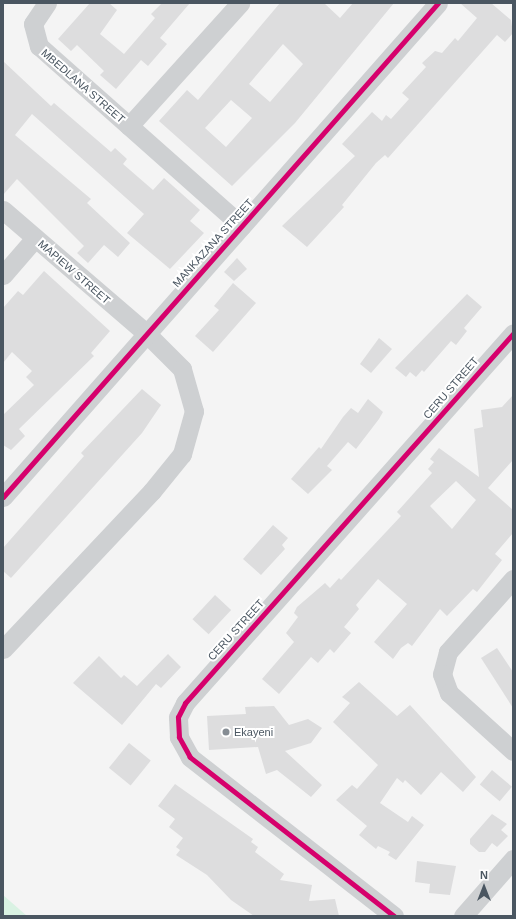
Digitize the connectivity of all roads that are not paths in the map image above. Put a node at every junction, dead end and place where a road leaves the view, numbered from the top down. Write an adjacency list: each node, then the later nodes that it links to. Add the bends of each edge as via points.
1 (47, 3): 4 (street, MBEDLANA STREET, via 33,24 37,44)
2 (240, 3): 4 (street, MBEDLANA STREET)
3 (438, 3): 6 (street, MANKAZANA STREET)
4 (129, 126): 6 (street, MBEDLANA STREET)
5 (3, 210): 7 (street, MAPIEW STREET)
6 (242, 226): 10 (street, MANKAZANA STREET)
7 (35, 238): 8 (street); 10 (street, MAPIEW STREET)
8 (3, 275)
9 (513, 333): 16 (street, CERU STREET, via 190,698 178,717 179,737 190,757)
10 (146, 334): 11 (street, MANKAZANA STREET); 13 (street, MAPIEW STREET, via 182,370 190,389 194,411 182,454 152,491)
11 (3, 497)
12 (513, 579): 14 (street, via 448,652 442,674 449,693)
13 (3, 649)
14 (513, 751)
15 (513, 859): 17 (street)
16 (394, 916)
17 (463, 916)

